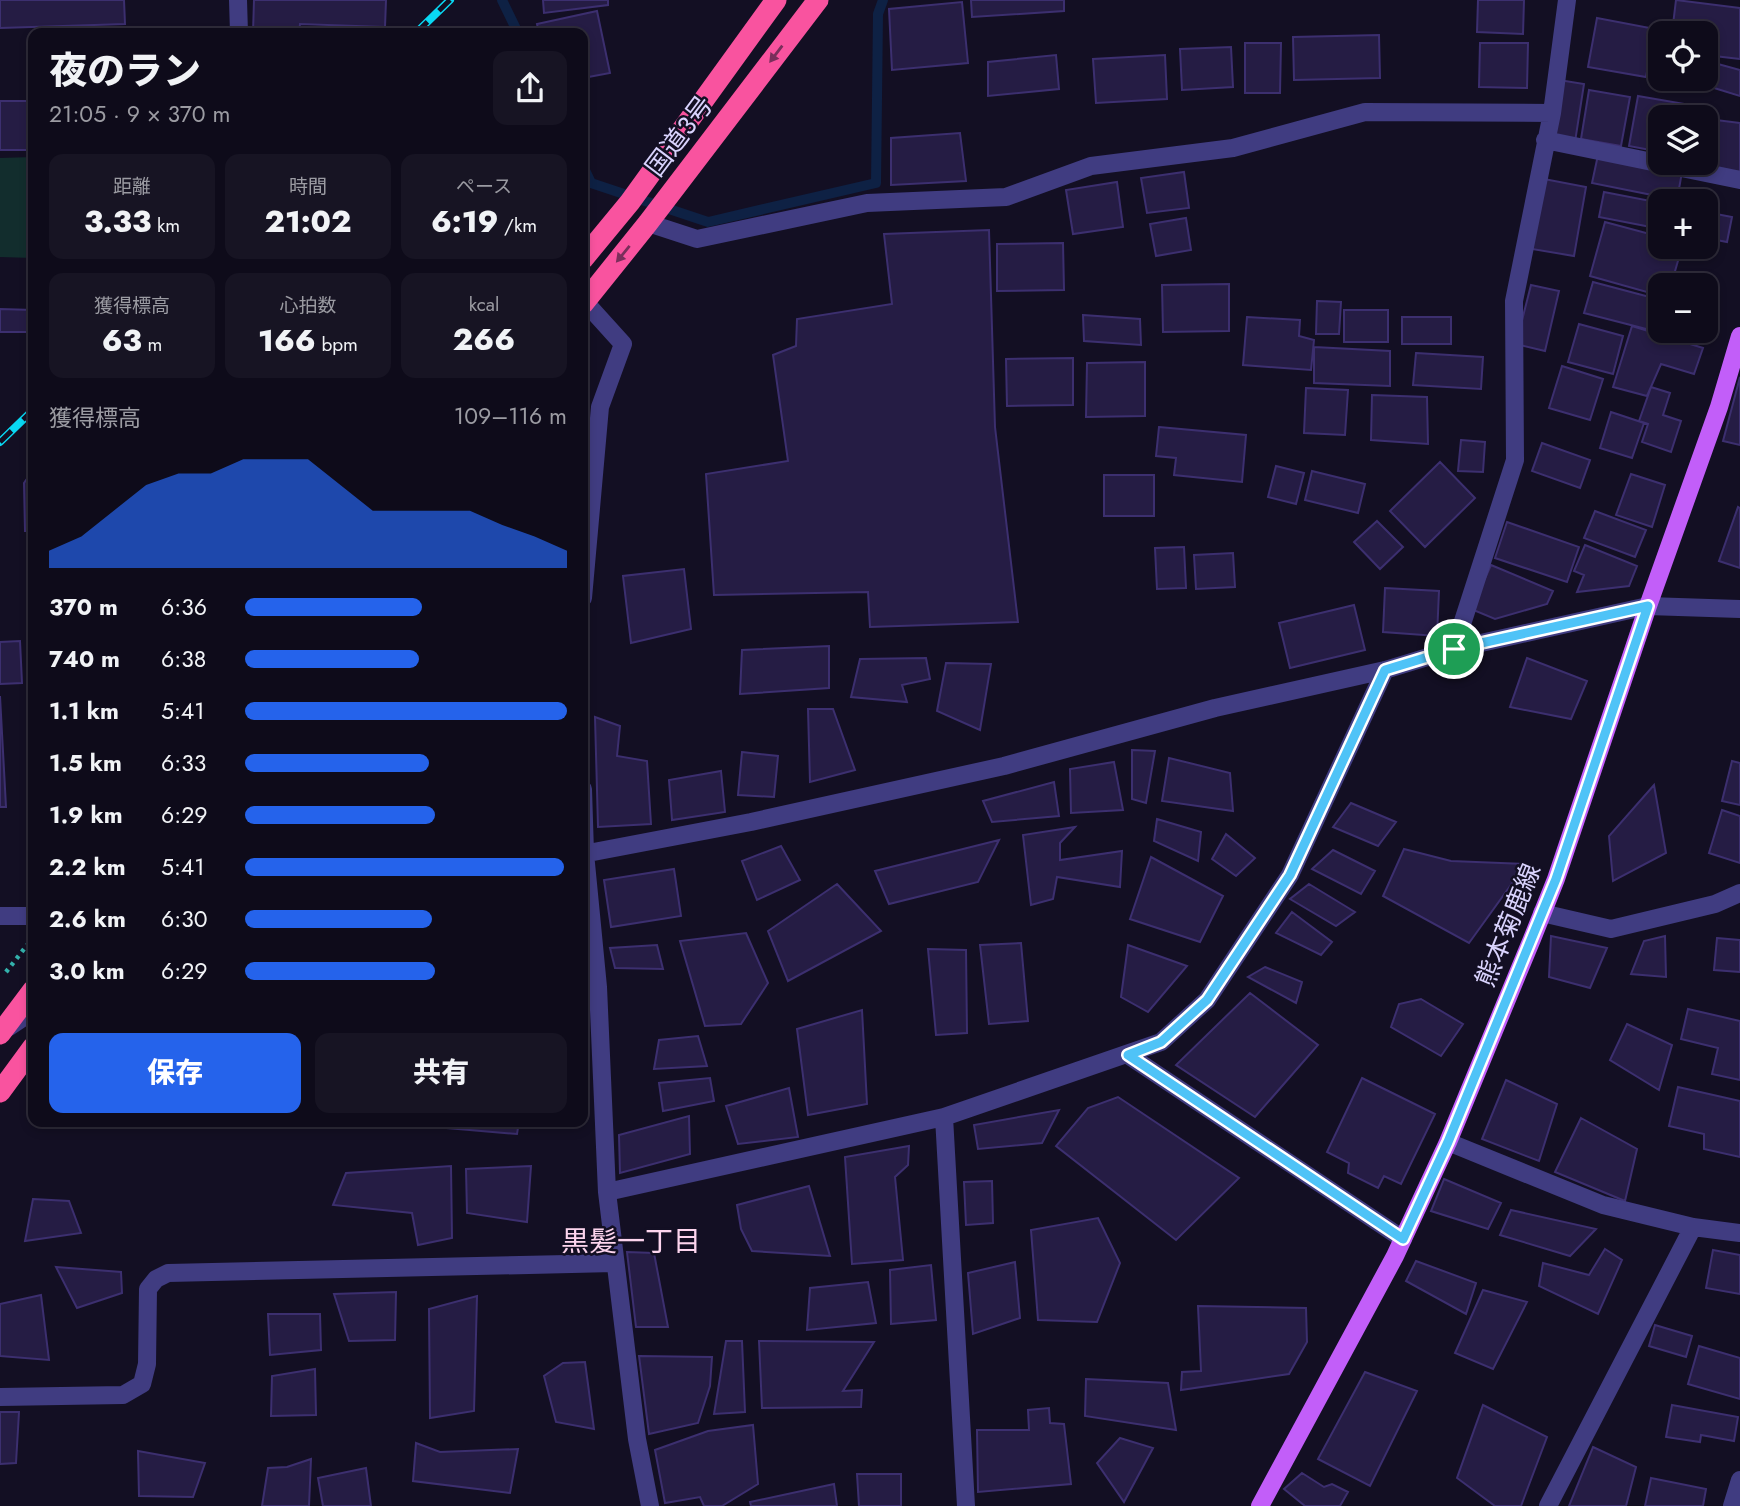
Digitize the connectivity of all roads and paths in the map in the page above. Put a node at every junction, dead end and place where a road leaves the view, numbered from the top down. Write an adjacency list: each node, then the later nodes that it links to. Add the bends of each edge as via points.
1 (237, 0): 5 (street)
2 (776, 0): 10 (highway, 国道3号)
3 (818, 0): 9 (highway, 国道3号, one-way to 9)
4 (1567, 0): 6 (street)
5 (239, 28)
6 (1552, 113): 7 (street); 9 (street, via 1365,113 1233,148 1091,166 1006,197 867,204 696,239)
7 (1545, 140): 8 (street); 17 (street, via 1514,300 1515,460)
8 (1740, 180)
9 (648, 223): 11 (highway, 国道3号, one-way to 11)
10 (593, 236)
11 (588, 298)
12 (588, 307): 14 (street, via 623,344 600,407)
13 (1740, 336): 15 (main road, 熊本菊鹿線)
14 (588, 542)
15 (1648, 606): 16 (street); 17 (street); 22 (main road, 熊本菊鹿線)
16 (1740, 609)
17 (1454, 649): 18 (street)
18 (1385, 670): 19 (street, via 1215,708 1004,766); 31 (street, via 1290,875 1207,1000 1161,1042)
19 (588, 852)
20 (588, 891): 35 (street, via 598,987)
21 (1740, 893): 22 (street, via 1715,904 1611,929)
22 (1542, 913): 34 (main road, 熊本菊鹿線)
23 (0, 916): 24 (street)
24 (28, 916)
25 (28, 943): 26 (path)
26 (6, 972)
27 (28, 997): 29 (highway)
28 (28, 1015): 29 (street)
29 (1, 1032)
30 (28, 1054): 32 (highway)
31 (1128, 1055): 33 (street); 38 (street)
32 (0, 1092)
33 (944, 1117): 35 (street); 43 (street)
34 (1448, 1142): 36 (street, via 1603,1205); 38 (main road, 熊本菊鹿線)
35 (607, 1192): 39 (street)
36 (1693, 1227): 37 (street); 45 (street)
37 (1740, 1233)
38 (1403, 1239): 44 (main road, 熊本菊鹿線)
39 (614, 1263): 40 (street, via 168,1273 148,1289 147,1364 142,1384 123,1395); 42 (street)
40 (0, 1397)
41 (1740, 1480): 46 (street)
42 (650, 1506)
43 (966, 1506)
44 (1260, 1506)
45 (1548, 1506)
46 (1732, 1506)

